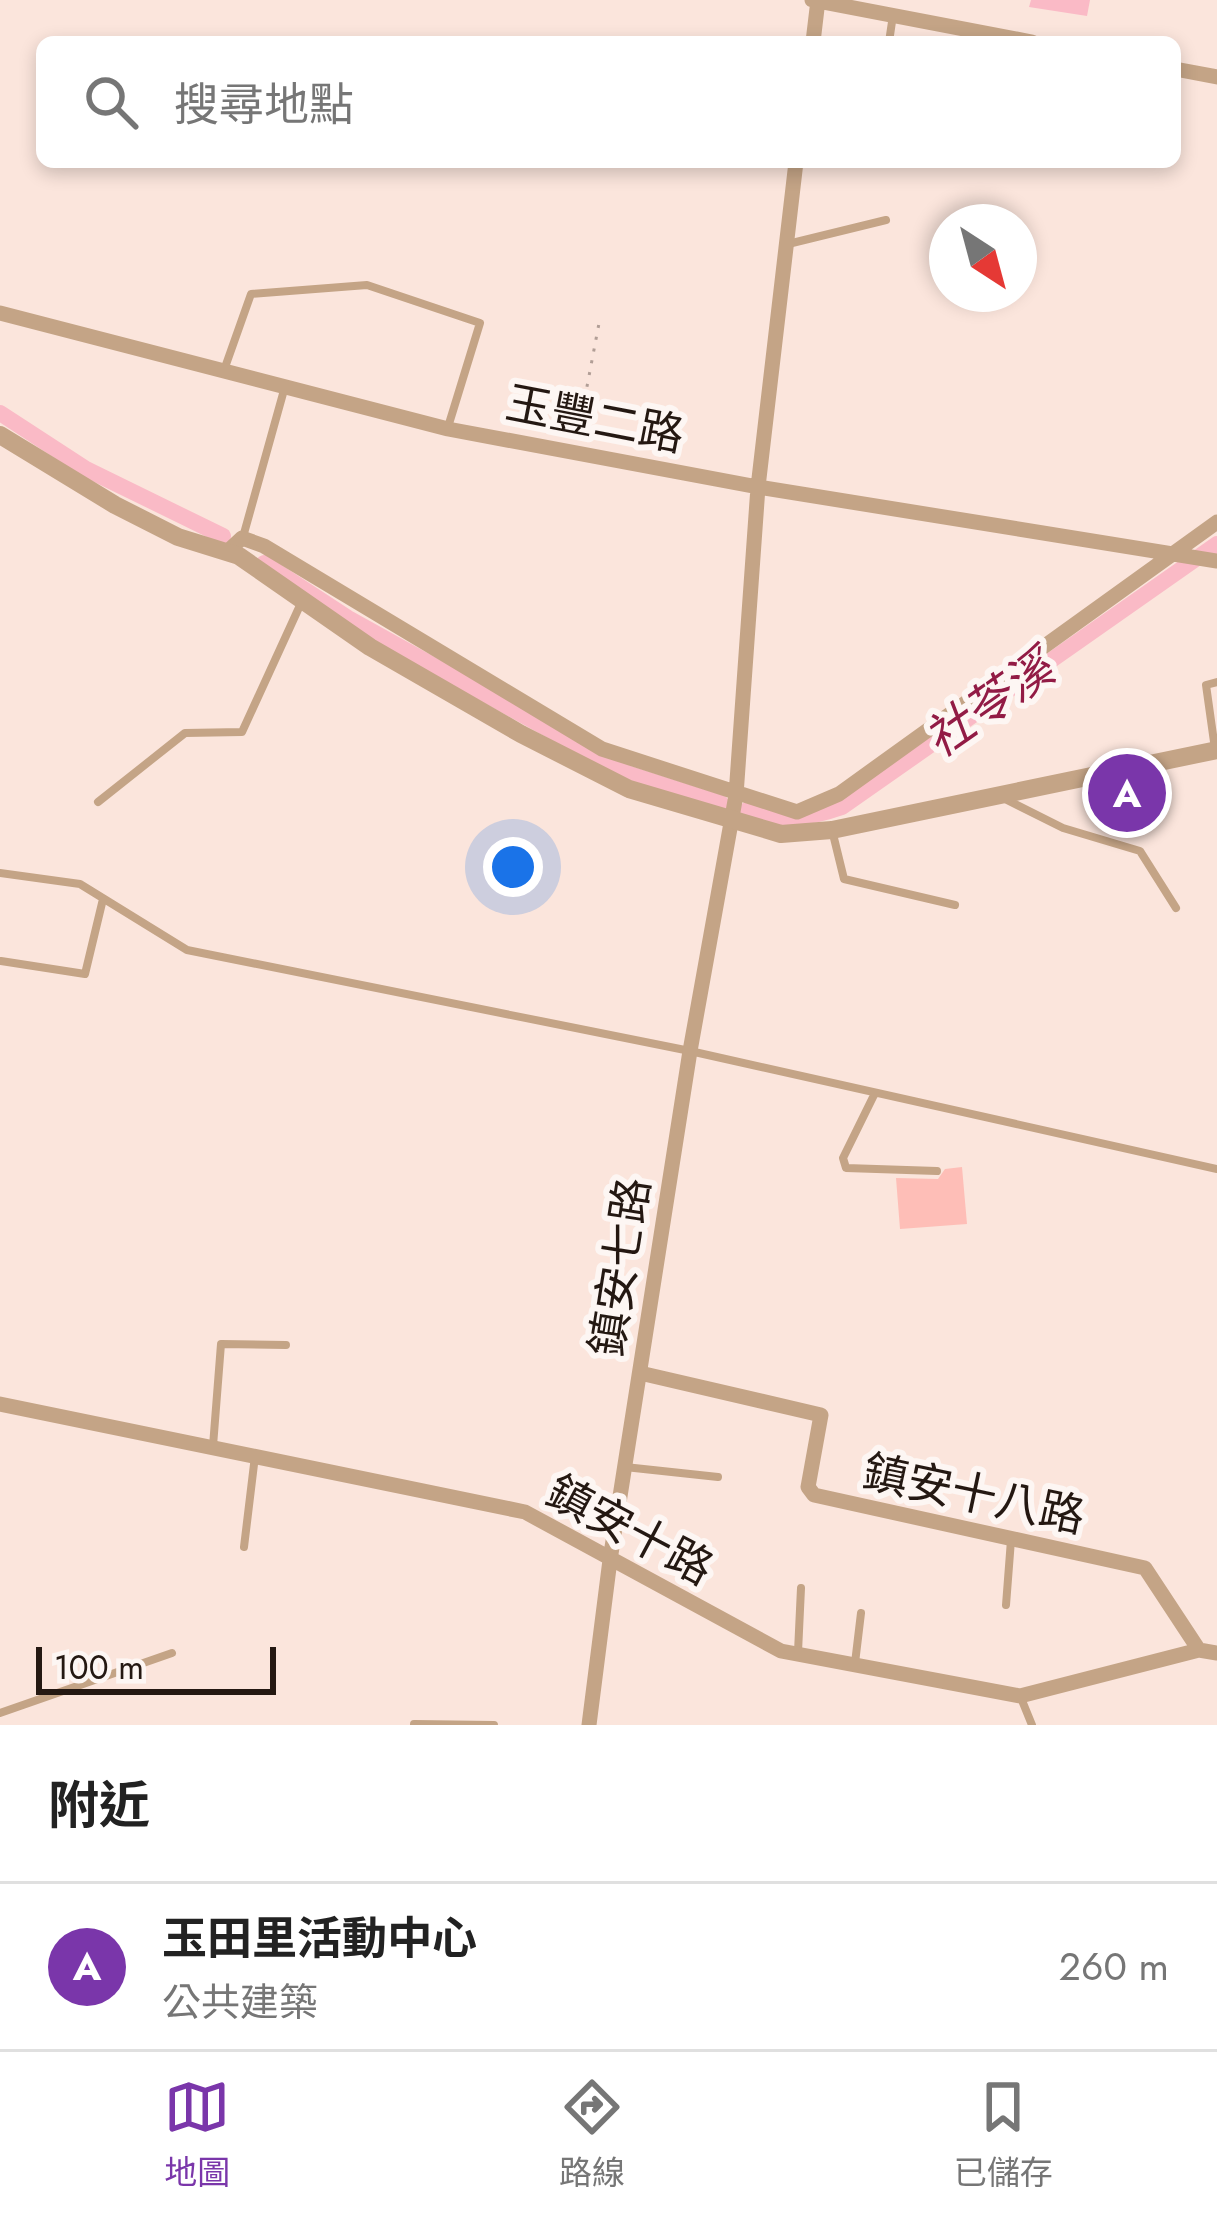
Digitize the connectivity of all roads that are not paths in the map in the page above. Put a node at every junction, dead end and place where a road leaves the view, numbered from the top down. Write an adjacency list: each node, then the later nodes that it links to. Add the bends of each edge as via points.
1 (816, 0): 2 (street); 3 (street)
2 (893, 14): 4 (lane); 5 (street)
3 (813, 36)
4 (890, 36)
5 (1002, 36)
6 (1181, 71): 7 (street)
7 (1217, 76)
8 (795, 168): 10 (street, 鎮安七路)
9 (886, 220): 10 (lane)
10 (785, 244): 16 (street, 鎮安七路)
11 (0, 314): 12 (street, 玉豐二路)
12 (223, 374): 13 (street, 玉豐二路); 14 (lane, via 251,294 367,285 481,323)
13 (284, 387): 14 (street, 玉豐二路); 18 (lane)
14 (448, 429): 16 (street, 玉豐二路)
15 (0, 435): 18 (street, via 178,537)
16 (758, 487): 19 (street, 玉豐二路); 24 (street, 鎮安七路)
17 (1217, 521): 19 (street)
18 (235, 545): 21 (street); 24 (street, via 264,546 602,749)
19 (1177, 555): 20 (street, 玉豐二路); 24 (street, via 839,794 797,812)
20 (1213, 560)
21 (303, 599): 26 (lane, via 242,732 184,733); 27 (street, via 521,734 629,789)
22 (1217, 682): 23 (lane, via 1206,685)
23 (1216, 750): 25 (street)
24 (736, 795): 27 (street, 鎮安七路)
25 (996, 795): 28 (street); 32 (lane, via 1063,828 1140,851)
26 (98, 802)
27 (731, 821): 28 (street, via 781,834); 34 (street, 鎮安七路)
28 (832, 830): 31 (lane, via 844,879)
29 (0, 874): 30 (lane, via 80,884)
30 (103, 899): 33 (lane, via 85,974); 34 (lane, via 188,950)
31 (956, 905)
32 (1175, 908)
33 (2, 961)
34 (690, 1051): 35 (lane); 39 (street, 鎮安七路)
35 (875, 1094): 36 (lane); 37 (lane, via 843,1158 846,1168)
36 (1217, 1169)
37 (937, 1172)
38 (286, 1345): 41 (lane, via 221,1344)
39 (640, 1373): 43 (street, 鎮安七路); 45 (street, 鎮安十八路, via 821,1415 808,1486 814,1495)
40 (0, 1404): 41 (street, 鎮安十路)
41 (213, 1447): 42 (street, 鎮安十路)
42 (255, 1456): 46 (lane); 47 (street, 鎮安十路, via 525,1511)
43 (625, 1467): 44 (lane); 47 (street, 鎮安七路)
44 (718, 1477)
45 (1011, 1539): 49 (lane); 51 (street, 鎮安十八路, via 1145,1568)
46 (244, 1547)
47 (610, 1560): 53 (street, 鎮安十路); 60 (street, 鎮安七路)
48 (801, 1588): 53 (lane)
49 (1006, 1605)
50 (861, 1612): 55 (lane)
51 (1199, 1650): 54 (street, 鎮安十路); 56 (street, 鎮安十路)
52 (172, 1653): 57 (lane)
53 (798, 1654): 55 (street, 鎮安十路)
54 (1217, 1654)
55 (855, 1664): 56 (street, 鎮安十路)
56 (1020, 1696): 61 (lane)
57 (0, 1713)
58 (414, 1724): 59 (lane)
59 (494, 1725)
60 (589, 1725)
61 (1032, 1725)

